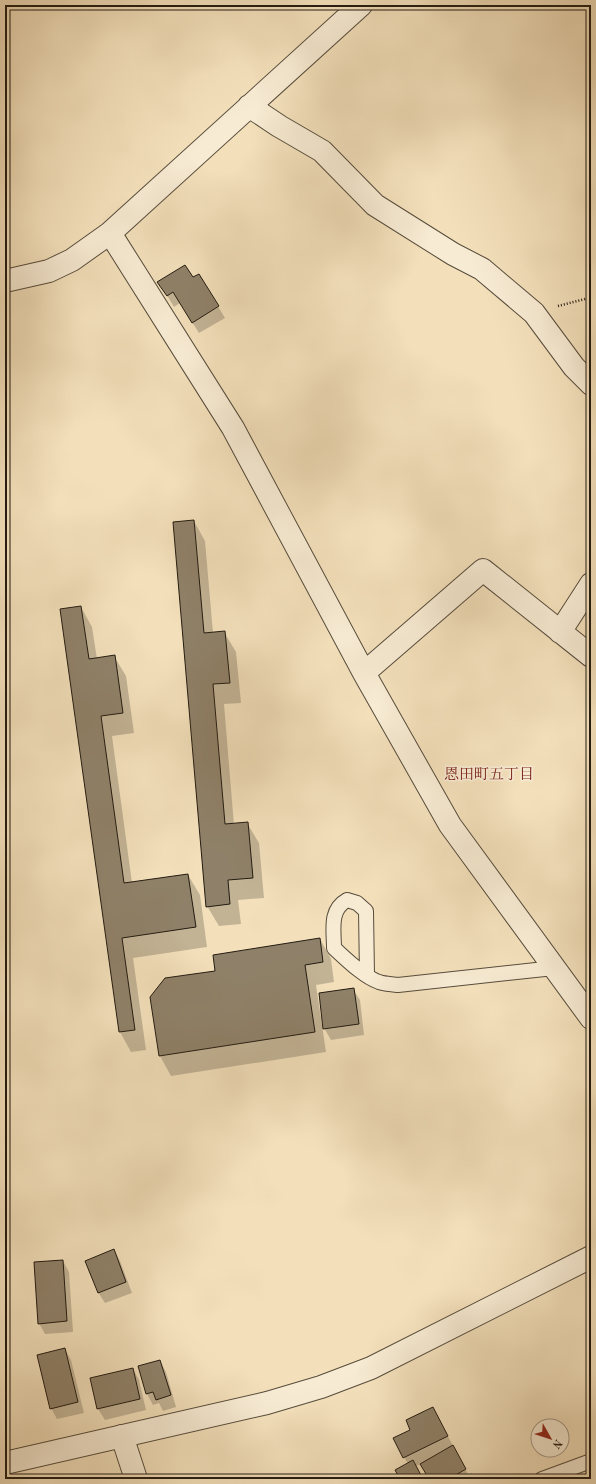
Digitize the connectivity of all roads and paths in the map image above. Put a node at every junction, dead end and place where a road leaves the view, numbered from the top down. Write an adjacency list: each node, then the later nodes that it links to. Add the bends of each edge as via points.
1 (361, 5): 2 (street)
2 (250, 106): 3 (street); 6 (street, via 322,151 375,205 453,254 482,268)
3 (110, 233): 4 (street, via 55,269); 12 (street, via 234,428)
4 (5, 281)
5 (591, 295): 6 (path, via 585,299)
6 (534, 313): 7 (street)
7 (583, 364): 8 (street)
8 (591, 384)
9 (591, 584): 10 (street)
10 (560, 632): 11 (street); 12 (street, via 483,570)
11 (591, 656)
12 (364, 673): 13 (street, via 450,825)
13 (554, 968): 14 (lane, via 398,985 379,982); 15 (street)
14 (368, 975): 14 (lane, via 349,963 334,948 334,914 340,904 347,900 357,903 366,911)
15 (591, 1018)
16 (591, 1257): 17 (street, via 371,1368 267,1404)
17 (122, 1436): 19 (street); 20 (street)
18 (591, 1460): 21 (lane)
19 (5, 1463)
20 (136, 1479)
21 (542, 1479)

